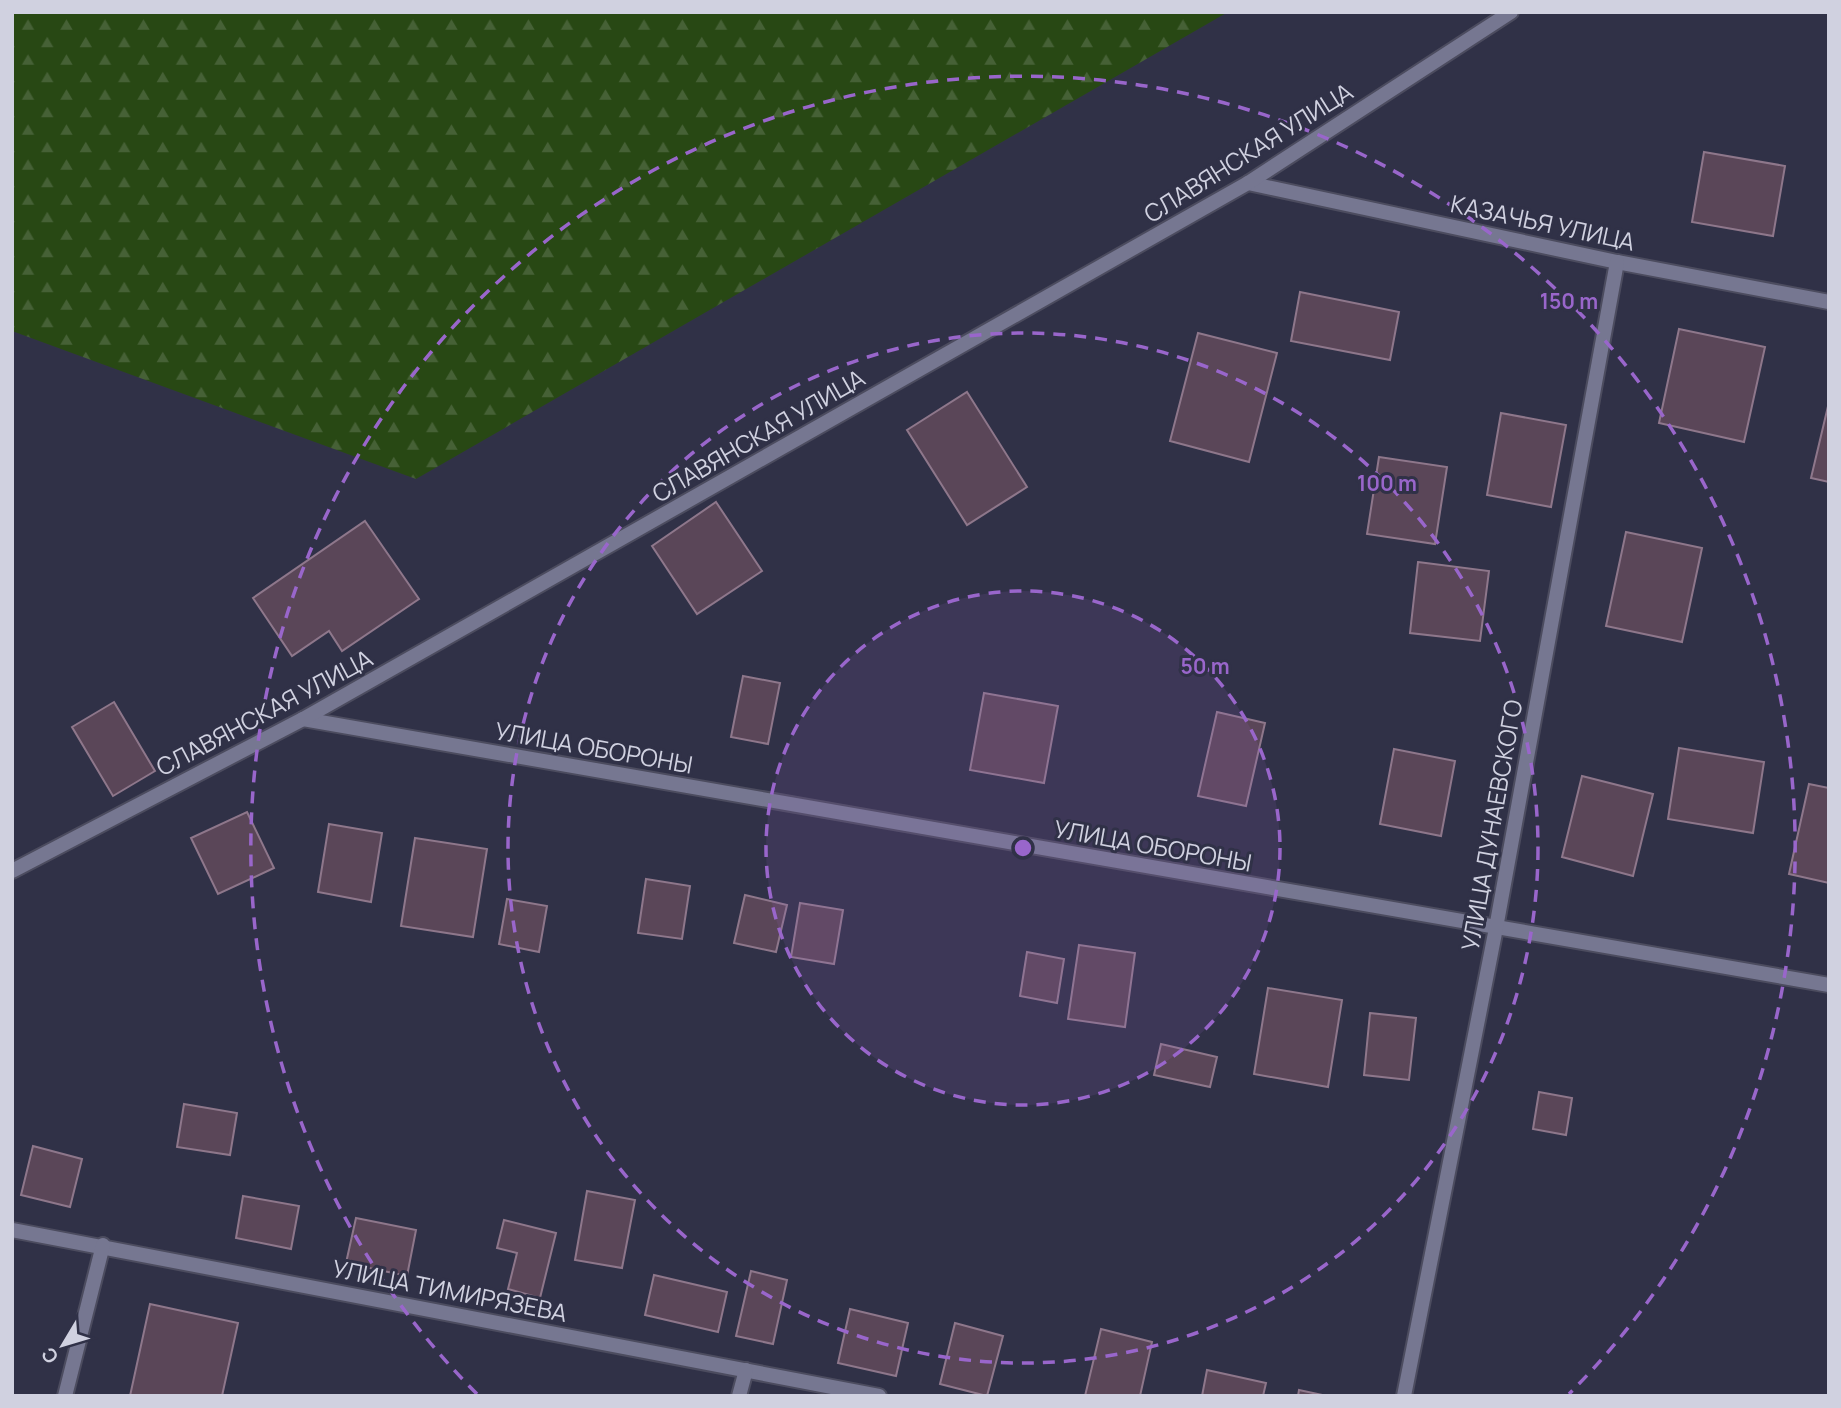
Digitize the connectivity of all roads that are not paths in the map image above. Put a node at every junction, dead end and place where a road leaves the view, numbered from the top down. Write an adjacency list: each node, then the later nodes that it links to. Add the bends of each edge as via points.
1 (1511, 12): 2 (street, СЛАВЯНСКАЯ УЛИЦА)
2 (1248, 183): 3 (street, КАЗАЧЬЯ УЛИЦА); 5 (street, СЛАВЯНСКАЯ УЛИЦА)
3 (1617, 262): 4 (street, КАЗАЧЬЯ УЛИЦА); 7 (street, УЛИЦА ДУНАЕВСКОГО)
4 (1829, 302)
5 (303, 719): 6 (street, СЛАВЯНСКАЯ УЛИЦА); 7 (street, УЛИЦА ОБОРОНЫ)
6 (12, 871)
7 (1496, 928): 8 (street, УЛИЦА ОБОРОНЫ); 15 (street, УЛИЦА ДУНАЕВСКОГО)
8 (1829, 985)
9 (12, 1230): 10 (street, УЛИЦА ТИМИРЯЗЕВА)
10 (103, 1245): 11 (street, УЛИЦА ТИМИРЯЗЕВА); 12 (street)
11 (746, 1370): 13 (street); 14 (street, УЛИЦА ТИМИРЯЗЕВА)
12 (65, 1396)
13 (739, 1396)
14 (879, 1396)
15 (1404, 1396)

